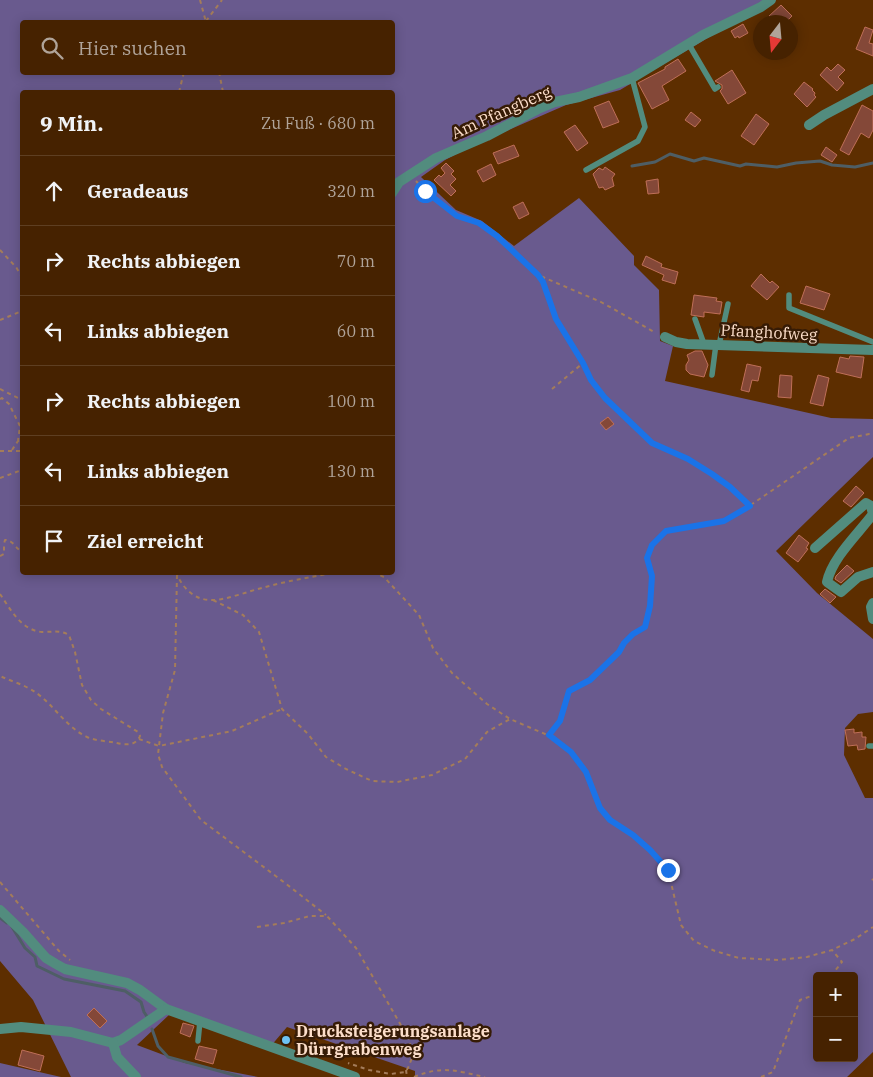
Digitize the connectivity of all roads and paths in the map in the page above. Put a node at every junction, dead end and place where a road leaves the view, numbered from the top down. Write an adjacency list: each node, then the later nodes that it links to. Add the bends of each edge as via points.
1 (200, 0): 4 (path)
2 (222, 0): 5 (path)
3 (771, 0): 6 (street, Am Pfangberg)
4 (205, 20)
5 (207, 20)
6 (688, 43): 9 (street, Am Pfangberg); 10 (lane, via 715,89)
7 (183, 75): 12 (path)
8 (220, 75): 13 (path)
9 (632, 78): 15 (lane, via 645,127 638,140); 16 (street, Am Pfangberg, via 538,109 436,158)
10 (718, 87)
11 (873, 89): 14 (street)
12 (180, 90)
13 (223, 90)
14 (809, 125)
15 (586, 170)
16 (409, 175): 17 (street, Am Pfangberg); 20 (path, via 457,216 479,223 497,236)
17 (395, 188)
18 (0, 250): 19 (path)
19 (20, 274)
20 (538, 275): 26 (path, via 600,302); 31 (path, via 556,319)
21 (789, 295): 27 (lane, via 789,308)
22 (728, 304): 29 (lane)
23 (20, 312): 25 (path)
24 (695, 319): 28 (lane)
25 (0, 320)
26 (665, 337): 28 (street, Pfanghofweg, via 682,343)
27 (873, 342)
28 (704, 344): 29 (street, Pfanghofweg)
29 (717, 345): 30 (street, Pfanghofweg); 32 (lane)
30 (873, 350)
31 (583, 363): 34 (path); 44 (path, via 605,398 652,443 712,474)
32 (712, 375)
33 (0, 389): 36 (path)
34 (552, 389)
35 (0, 399): 38 (path, via 9,404 20,426)
36 (20, 399)
37 (873, 434): 44 (path, via 849,438)
38 (18, 441): 39 (path)
39 (12, 450): 40 (path); 41 (path)
40 (0, 451)
41 (20, 452)
42 (20, 471): 43 (path)
43 (0, 478)
44 (750, 506): 60 (path, via 724,521 666,531 652,545 647,558 652,576 645,627 590,680 569,691 560,721)
45 (815, 548): 48 (street, via 866,503 871,506 873,514 841,554 827,582 841,592 858,577)
46 (20, 550): 47 (path, via 5,540 4,554)
47 (0, 556)
48 (873, 572)
49 (176, 575): 54 (path, via 190,594)
50 (176, 575): 62 (path, via 174,670)
51 (322, 575): 54 (path)
52 (380, 575): 59 (path, via 419,615 434,648 452,673 486,704)
53 (0, 594): 61 (path, via 23,625 41,632 65,632 69,635 82,684 91,700 138,732)
54 (213, 600): 58 (path, via 243,615 259,632)
55 (873, 602): 56 (street)
56 (873, 619)
57 (0, 676): 61 (path, via 35,692 66,723 87,737 124,744 132,744)
58 (282, 709): 59 (path, via 326,757 372,781 397,782 432,775 465,759 487,732); 62 (path, via 232,731)
59 (510, 719): 60 (path)
60 (549, 735): 68 (path, via 571,752 586,772 600,808 610,820 633,835 668,870 681,925 694,941 739,958 778,960)
61 (139, 739): 62 (path)
62 (159, 746): 65 (path, via 162,767 201,820)
63 (0, 882): 69 (path, via 59,951)
64 (0, 910): 72 (street, via 46,958 56,964 65,969 127,983)
65 (327, 916): 66 (path, via 310,916 284,924); 78 (path, via 356,948 409,1039 412,1058)
66 (257, 927)
67 (873, 928): 68 (path)
68 (832, 950): 70 (path, via 842,962)
69 (76, 964)
70 (834, 972)
71 (813, 995): 84 (path, via 800,1000 773,1072)
72 (166, 1009): 73 (street); 76 (street, via 121,1040)
73 (200, 1021): 75 (lane); 80 (street)
74 (0, 1030): 76 (street, via 21,1027 71,1032)
75 (198, 1040)
76 (113, 1042): 79 (street, via 117,1057)
77 (346, 1062): 78 (path, via 391,1074)
78 (406, 1070): 81 (path)
79 (136, 1077)
80 (355, 1077)
81 (407, 1077)
82 (414, 1077): 83 (path, via 446,1070)
83 (485, 1077)
84 (761, 1077)

